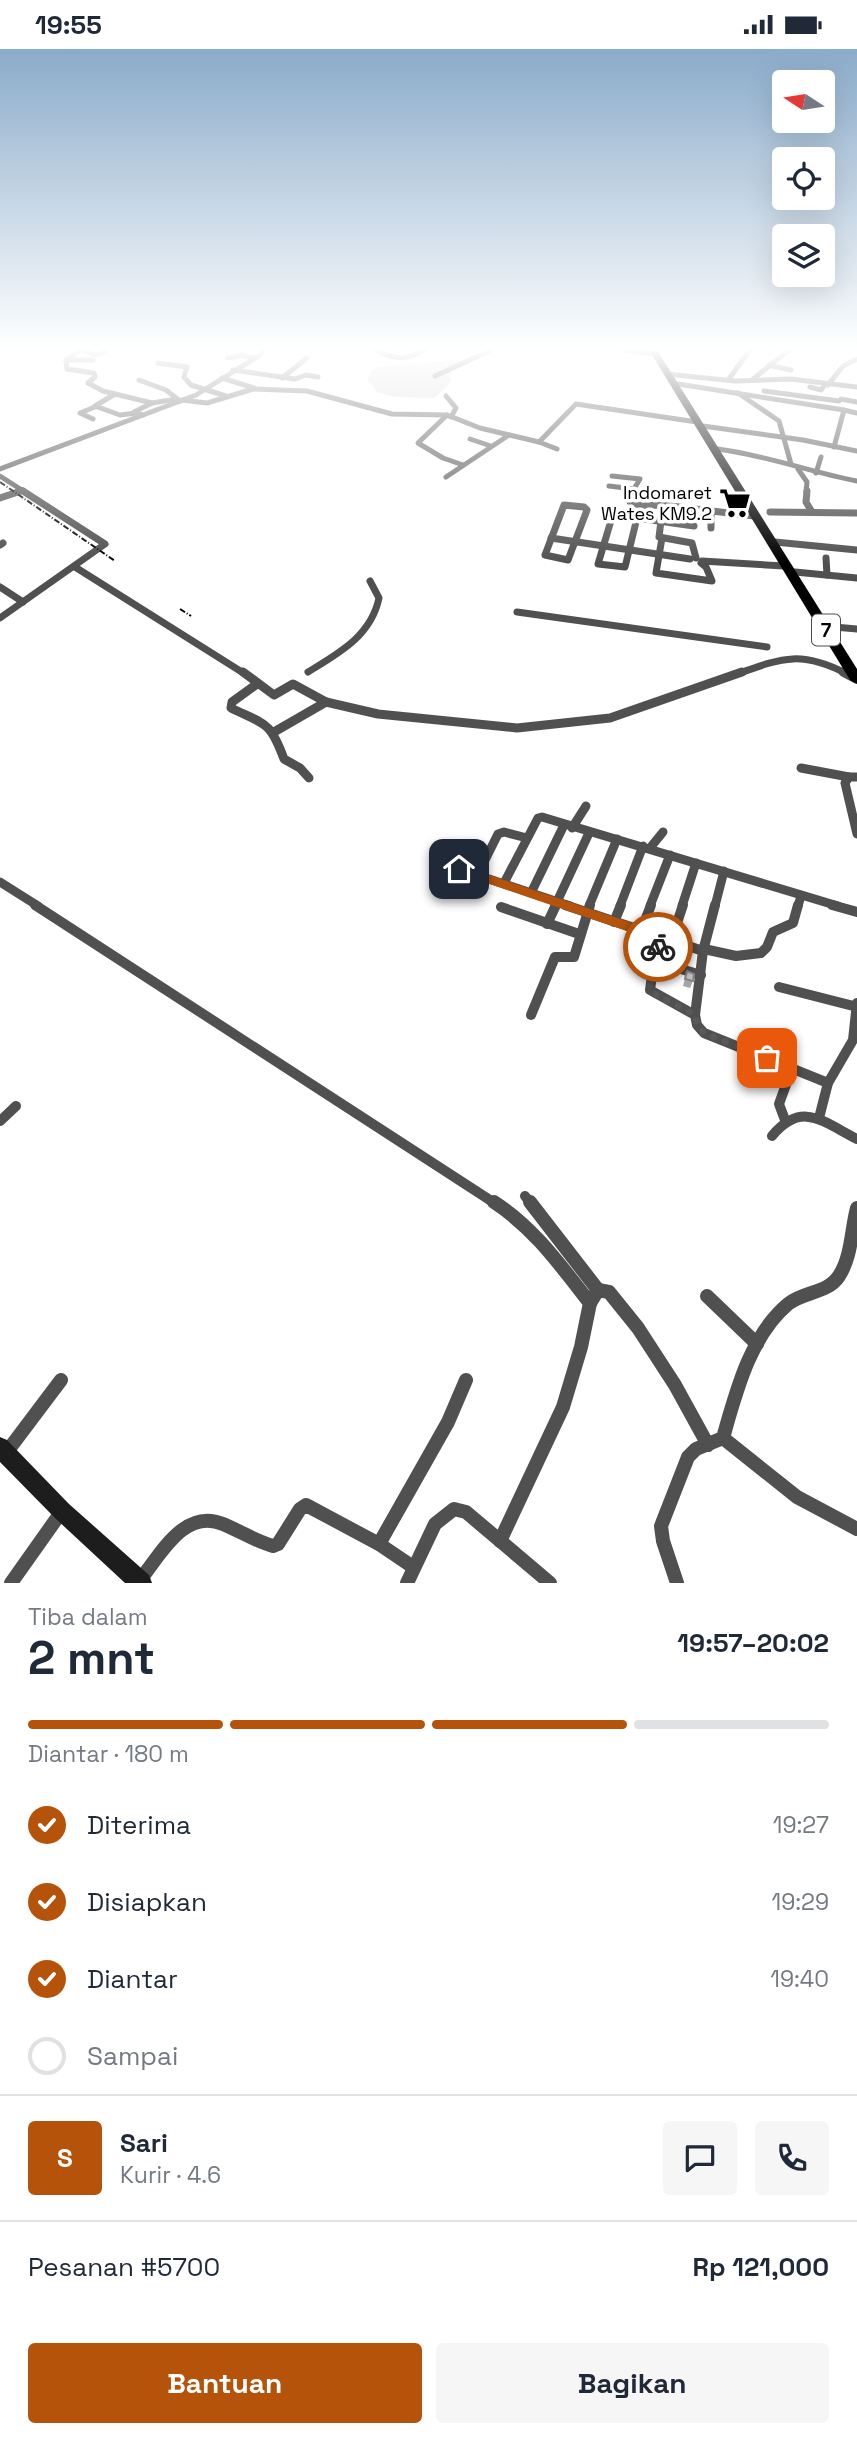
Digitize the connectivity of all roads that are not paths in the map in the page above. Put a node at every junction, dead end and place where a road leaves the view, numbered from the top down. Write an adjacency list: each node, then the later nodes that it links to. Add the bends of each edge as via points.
1 (125, 422): 13 (street)
2 (443, 422): 21 (street, via 418,443)
3 (467, 422): 9 (street)
4 (559, 422): 12 (street)
5 (685, 422): 8 (street)
6 (780, 422): 10 (street)
7 (841, 422): 15 (street)
8 (700, 424): 10 (street); 17 (highway); 37 (highway, 7)
9 (509, 435): 12 (street); 14 (street)
10 (784, 437): 15 (street); 22 (street, via 784,452)
11 (470, 439): 14 (street)
12 (539, 442): 16 (street)
13 (60, 446): 18 (street); 23 (street)
14 (491, 446): 21 (street)
15 (834, 447): 19 (street)
16 (558, 449)
17 (718, 449): 22 (street); 37 (highway)
18 (68, 450)
19 (857, 451)
20 (821, 457): 24 (street)
21 (463, 465): 27 (street)
22 (794, 466): 24 (street); 36 (street, via 807,482 806,502)
23 (0, 469)
24 (816, 473): 28 (street)
25 (0, 476): 31 (street)
26 (612, 476): 30 (street, via 639,478)
27 (446, 477)
28 (857, 481)
29 (609, 486): 30 (street)
30 (634, 489): 33 (street, via 629,496 632,503)
31 (23, 490): 32 (street); 55 (street, via 104,543)
32 (0, 498)
33 (663, 505): 34 (street); 40 (street)
34 (687, 508): 35 (street); 41 (street)
35 (711, 511): 37 (street); 43 (street)
36 (812, 512): 37 (street); 38 (street)
37 (762, 513): 47 (highway); 54 (highway, 7)
38 (857, 513)
39 (637, 516): 40 (street); 48 (street, via 612,515); 50 (street)
40 (662, 520): 42 (street); 45 (street)
41 (686, 523)
42 (694, 526)
43 (711, 528)
44 (551, 538): 46 (street); 46 (street, via 545,556 568,560); 46 (street, via 564,506 584,507 587,510)
45 (662, 538): 51 (street); 53 (street, via 690,542)
46 (576, 542): 48 (street)
47 (775, 542): 49 (street); 57 (highway)
48 (601, 546): 50 (street); 50 (street, via 598,564 625,567)
49 (857, 550)
50 (629, 551): 51 (street)
51 (659, 555): 53 (street); 58 (street, via 656,573)
52 (826, 558): 56 (street)
53 (696, 561): 54 (street); 58 (street, via 687,565); 58 (street, via 706,567 712,581)
54 (784, 566): 57 (highway, 7)
55 (76, 567): 62 (street); 70 (street)
56 (827, 575): 57 (street); 59 (street)
57 (795, 576): 65 (highway, 7)
58 (686, 578)
59 (857, 578)
60 (370, 581): 68 (street, via 379,598 371,624)
61 (0, 587): 62 (street)
62 (23, 602): 64 (street)
63 (517, 611): 67 (street)
64 (0, 618)
65 (823, 626): 66 (street); 69 (highway, 7)
66 (857, 629)
67 (767, 647)
68 (309, 672)
69 (857, 679): 71 (street, via 824,662 783,658 610,718 508,728 378,714)
70 (257, 684): 71 (street, via 274,695 293,684); 72 (street, via 232,702 231,708)
71 (326, 702): 72 (street)
72 (274, 732): 75 (street, via 282,756)
73 (802, 768): 74 (street)
74 (853, 777): 80 (street, via 845,783)
75 (309, 778)
76 (586, 806): 77 (street)
77 (568, 826): 78 (street); 81 (street, via 539,817); 91 (street)
78 (589, 832): 82 (street); 93 (street)
79 (663, 832): 83 (street)
80 (857, 834)
81 (527, 838): 88 (street, via 498,834); 90 (street)
82 (617, 839): 83 (street); 96 (street)
83 (647, 847): 84 (street); 97 (street)
84 (670, 855): 85 (street); 99 (street)
85 (696, 863): 87 (street); 101 (street)
86 (459, 869): 88 (street)
87 (724, 871): 92 (street); 102 (street)
88 (478, 874): 90 (street)
89 (0, 882): 121 (street, via 514,1215 538,1237)
90 (504, 883): 91 (street)
91 (531, 893): 93 (street)
92 (801, 896): 95 (street); 102 (street, via 793,923 773,932 759,955)
93 (556, 902): 96 (street); 98 (street)
94 (501, 907): 98 (street)
95 (857, 912)
96 (586, 913): 97 (street); 100 (street)
97 (614, 922): 99 (street)
98 (547, 923): 100 (street)
99 (641, 931): 101 (street)
100 (579, 934): 107 (street, via 572,959 555,957)
101 (666, 939): 102 (street); 103 (street)
102 (703, 950): 104 (street)
103 (654, 961): 104 (street); 108 (street, via 650,990)
104 (701, 975): 108 (street)
105 (779, 987): 106 (street)
106 (857, 1005): 110 (street, via 851,1046)
107 (530, 1015)
108 (695, 1015): 109 (street, via 704,1033)
109 (792, 1068): 110 (street); 113 (street, via 779,1104)
110 (828, 1083): 112 (street)
111 (16, 1106): 114 (street)
112 (819, 1118): 113 (street, via 800,1115); 116 (street)
113 (785, 1120): 115 (street)
114 (0, 1121)
115 (772, 1136)
116 (857, 1139)
117 (525, 1196): 119 (street)
118 (857, 1208): 122 (street, via 844,1264 832,1284 789,1303)
119 (598, 1290): 121 (street); 126 (street, via 609,1292 634,1319)
120 (707, 1296): 122 (street)
121 (590, 1303): 130 (street, via 563,1407)
122 (758, 1344): 125 (street, via 737,1383)
123 (61, 1380): 127 (street)
124 (466, 1380): 131 (street)
125 (723, 1438): 126 (street); 129 (street, via 797,1497)
126 (708, 1445): 137 (street, via 688,1457 663,1518 663,1541)
127 (3, 1450): 128 (street)
128 (62, 1511): 133 (street); 134 (street)
129 (857, 1529)
130 (500, 1541): 132 (street, via 466,1512 450,1510 435,1524); 136 (street)
131 (379, 1544): 132 (street); 133 (street, via 306,1505 273,1546 220,1521 196,1521 184,1526)
132 (413, 1567): 135 (street)
133 (140, 1582)
134 (11, 1583)
135 (407, 1583)
136 (550, 1583)
137 (677, 1583)

